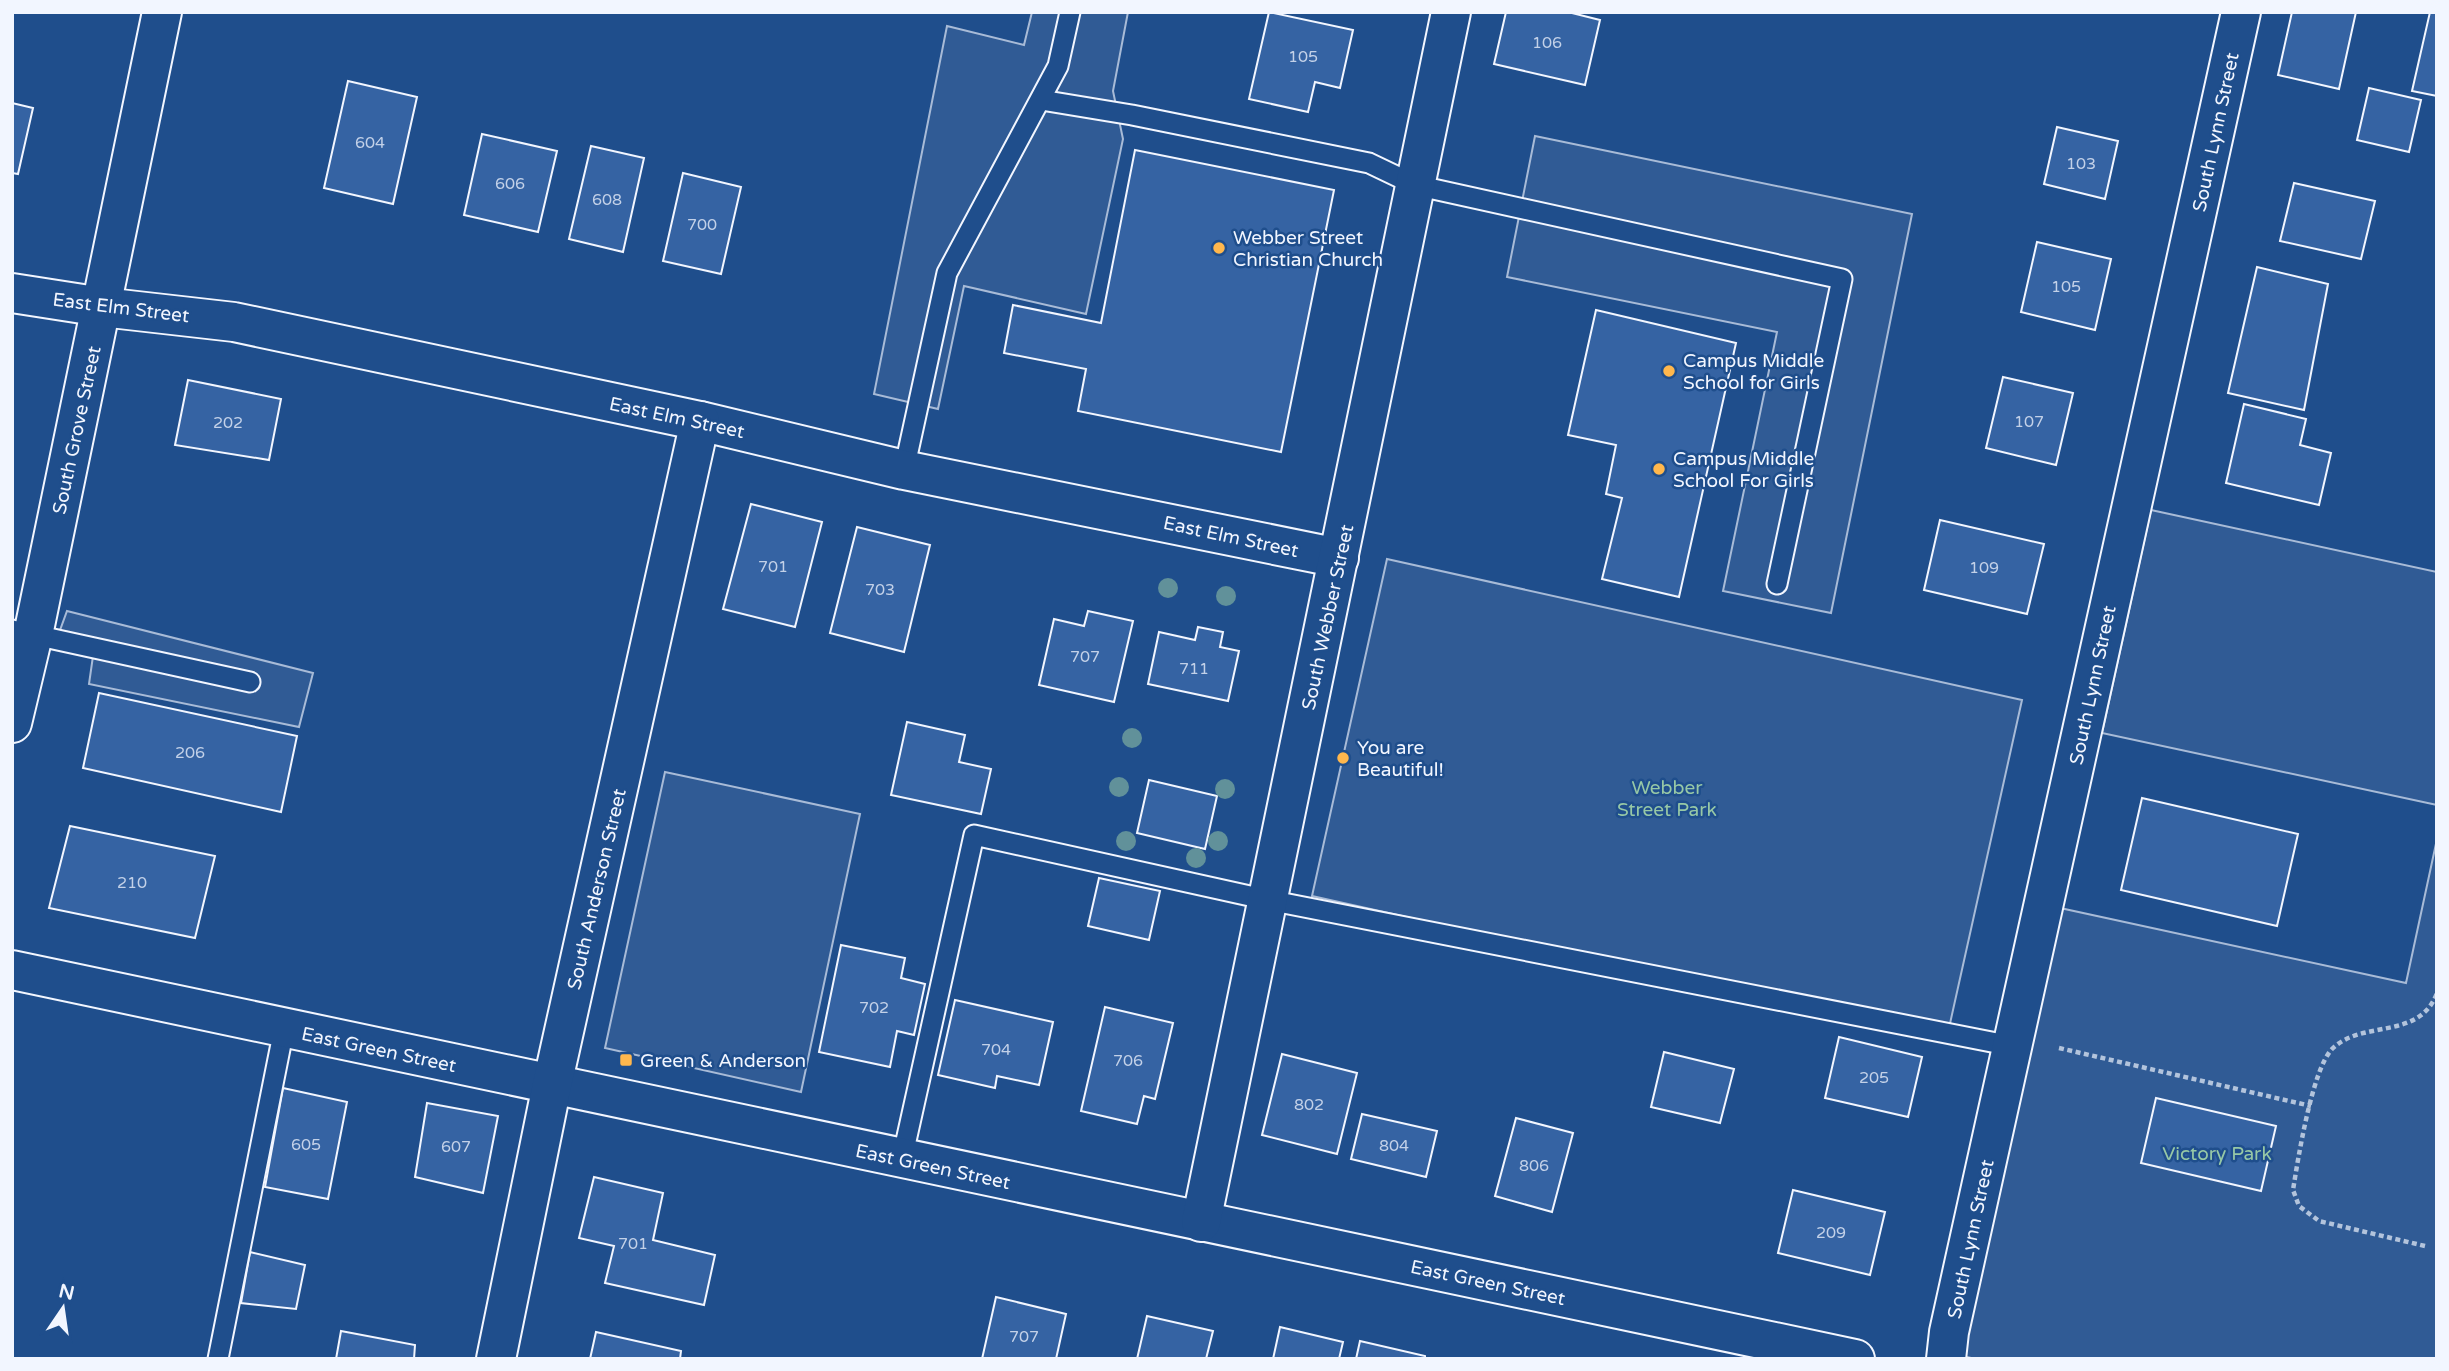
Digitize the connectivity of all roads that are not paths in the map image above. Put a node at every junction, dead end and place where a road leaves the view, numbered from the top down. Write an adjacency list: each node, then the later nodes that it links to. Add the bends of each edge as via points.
1 (162, 12): 8 (street, South Grove Street)
2 (1070, 12): 5 (lane, via 1058,66)
3 (1451, 12): 6 (street, South Webber Street)
4 (2241, 12): 19 (street, South Lynn Street)
5 (1041, 100): 6 (lane, via 1369,163); 10 (lane, via 947,273)
6 (1416, 185): 11 (street, South Webber Street); 12 (lane, via 1842,279)
7 (12, 293): 8 (street, East Elm Street)
8 (102, 307): 9 (street, East Elm Street, via 234,322); 13 (street, South Grove Street)
9 (700, 421): 10 (street, East Elm Street); 20 (street, South Anderson Street)
10 (904, 470): 11 (street, East Elm Street)
11 (1339, 558): 16 (street, South Webber Street)
12 (1777, 584)
13 (23, 633): 14 (lane); 15 (street, South Grove Street)
14 (250, 682)
15 (12, 723)
16 (1268, 900): 19 (lane); 21 (lane, via 974,835); 22 (street, South Webber Street)
17 (12, 971): 18 (street, East Green Street)
18 (285, 1029): 20 (street, East Green Street); 23 (lane)
19 (2012, 1046): 26 (street, South Lynn Street)
20 (552, 1085): 21 (street, East Green Street); 24 (street, South Anderson Street)
21 (902, 1159): 22 (street, East Green Street)
22 (1201, 1222): 25 (street, East Green Street)
23 (218, 1359)
24 (496, 1359)
25 (1855, 1359)
26 (1946, 1359)

